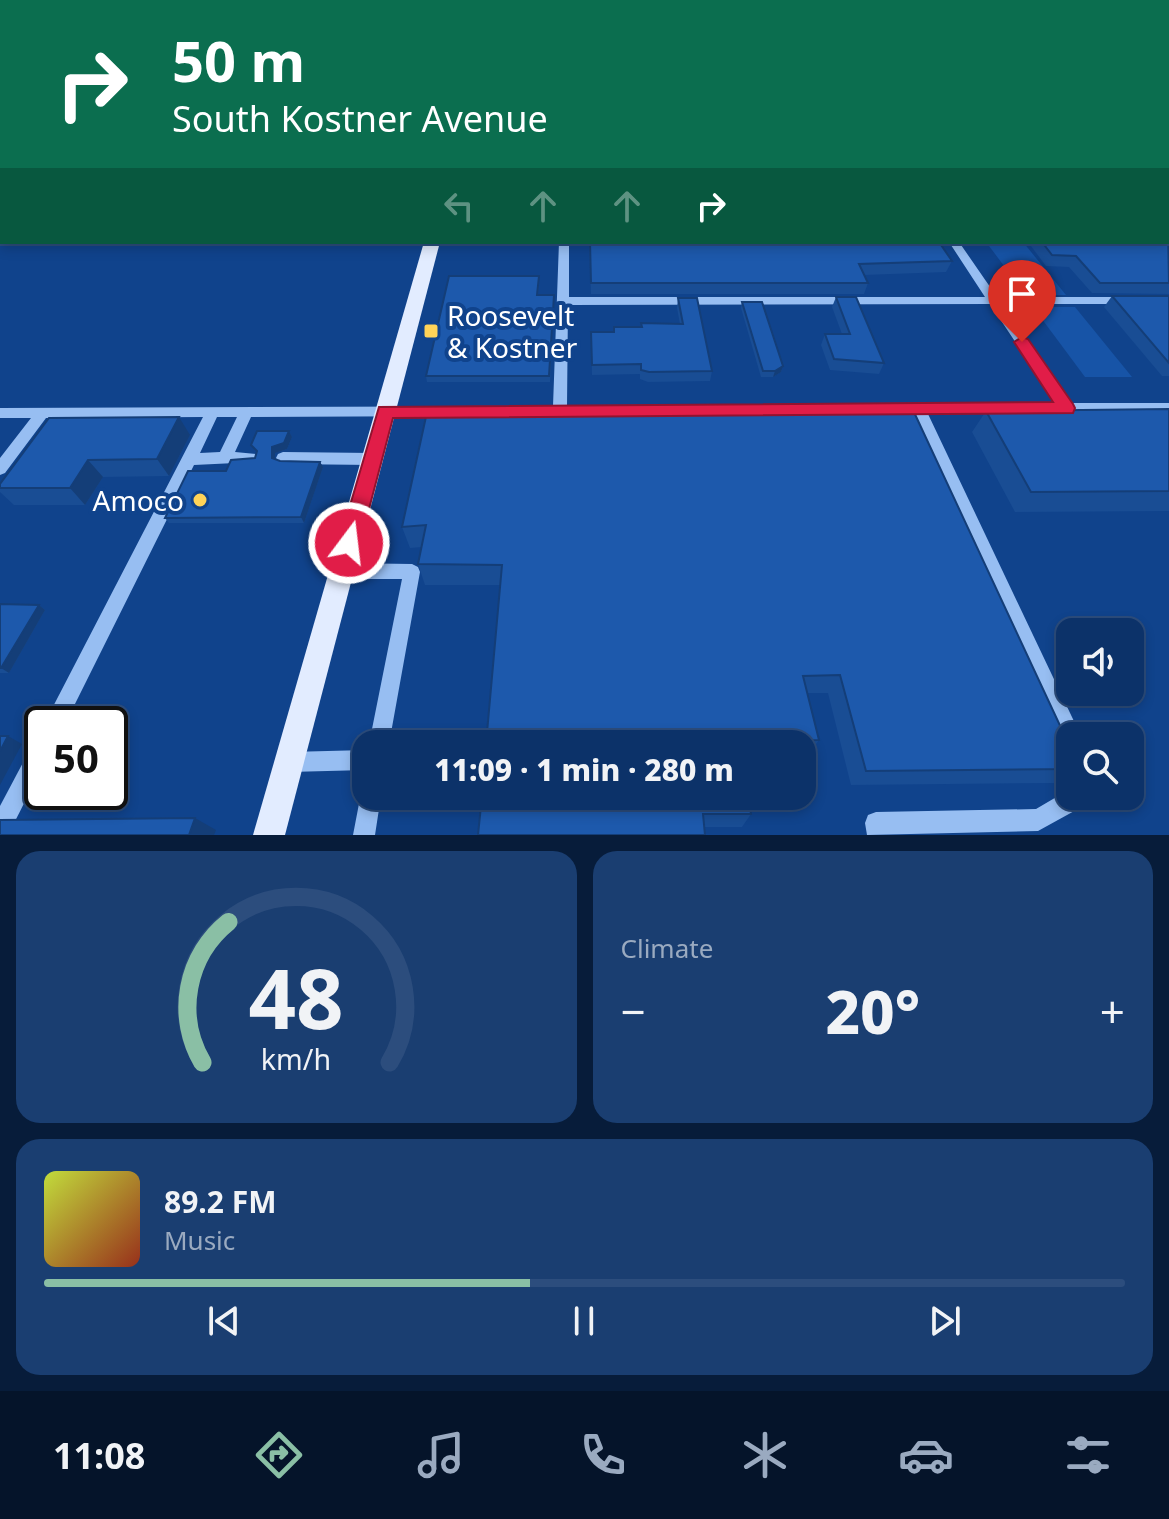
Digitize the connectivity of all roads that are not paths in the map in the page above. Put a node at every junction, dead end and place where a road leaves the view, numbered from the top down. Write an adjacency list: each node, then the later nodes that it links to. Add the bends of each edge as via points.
1 (431, 244): 13 (main road)
2 (564, 244): 6 (street)
3 (955, 244): 4 (street)
4 (993, 300): 5 (street); 6 (street); 7 (street)
5 (1139, 300)
6 (563, 301): 10 (street)
7 (1066, 408): 8 (street); 9 (street)
8 (1169, 408)
9 (919, 409): 10 (street); 24 (street)
10 (560, 411): 13 (street)
11 (213, 412): 12 (street); 15 (street); 19 (street)
12 (246, 412): 13 (street); 16 (street)
13 (386, 412): 20 (main road)
14 (0, 413): 15 (street)
15 (42, 413): 21 (street)
16 (225, 458): 17 (street); 19 (street)
17 (251, 458)
18 (283, 458): 20 (street)
19 (190, 459): 23 (street)
20 (373, 459): 22 (main road)
21 (0, 469)
22 (342, 571): 25 (street, via 412,572); 27 (main road)
23 (63, 706)
24 (1064, 722)
25 (382, 730)
26 (352, 760): 27 (street)
27 (289, 762): 32 (main road)
28 (24, 782): 31 (street)
29 (1056, 809): 34 (street, via 1038,820 876,823)
30 (368, 810): 33 (street)
31 (0, 828)
32 (269, 835)
33 (364, 835)
34 (878, 835)

